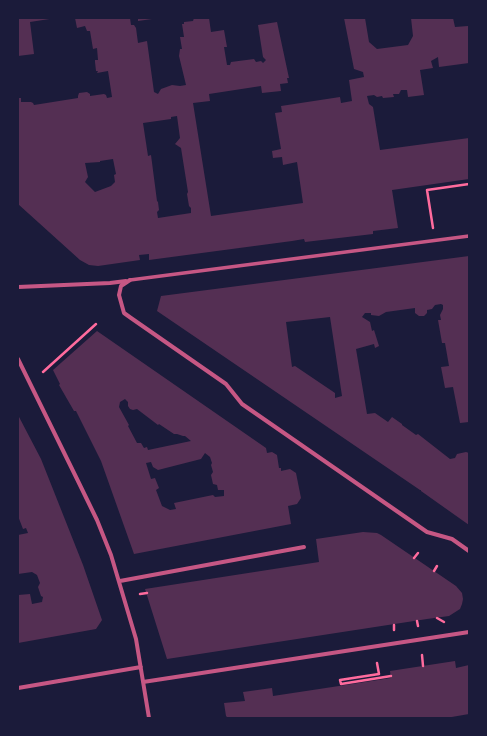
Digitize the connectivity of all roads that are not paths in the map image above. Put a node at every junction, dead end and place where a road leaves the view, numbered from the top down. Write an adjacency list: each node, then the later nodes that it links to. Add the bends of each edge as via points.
1 (469, 236): 2 (street)
2 (130, 280): 3 (street); 6 (street, via 121,286 119,295 124,313 226,384 242,404 427,532 452,539)
3 (18, 287)
4 (18, 360): 7 (street, via 97,520)
5 (304, 546): 7 (street)
6 (469, 551)
7 (120, 581): 9 (street)
8 (469, 632): 10 (street)
9 (141, 667): 10 (street); 11 (street)
10 (144, 682): 12 (street)
11 (18, 688)
12 (149, 718)

